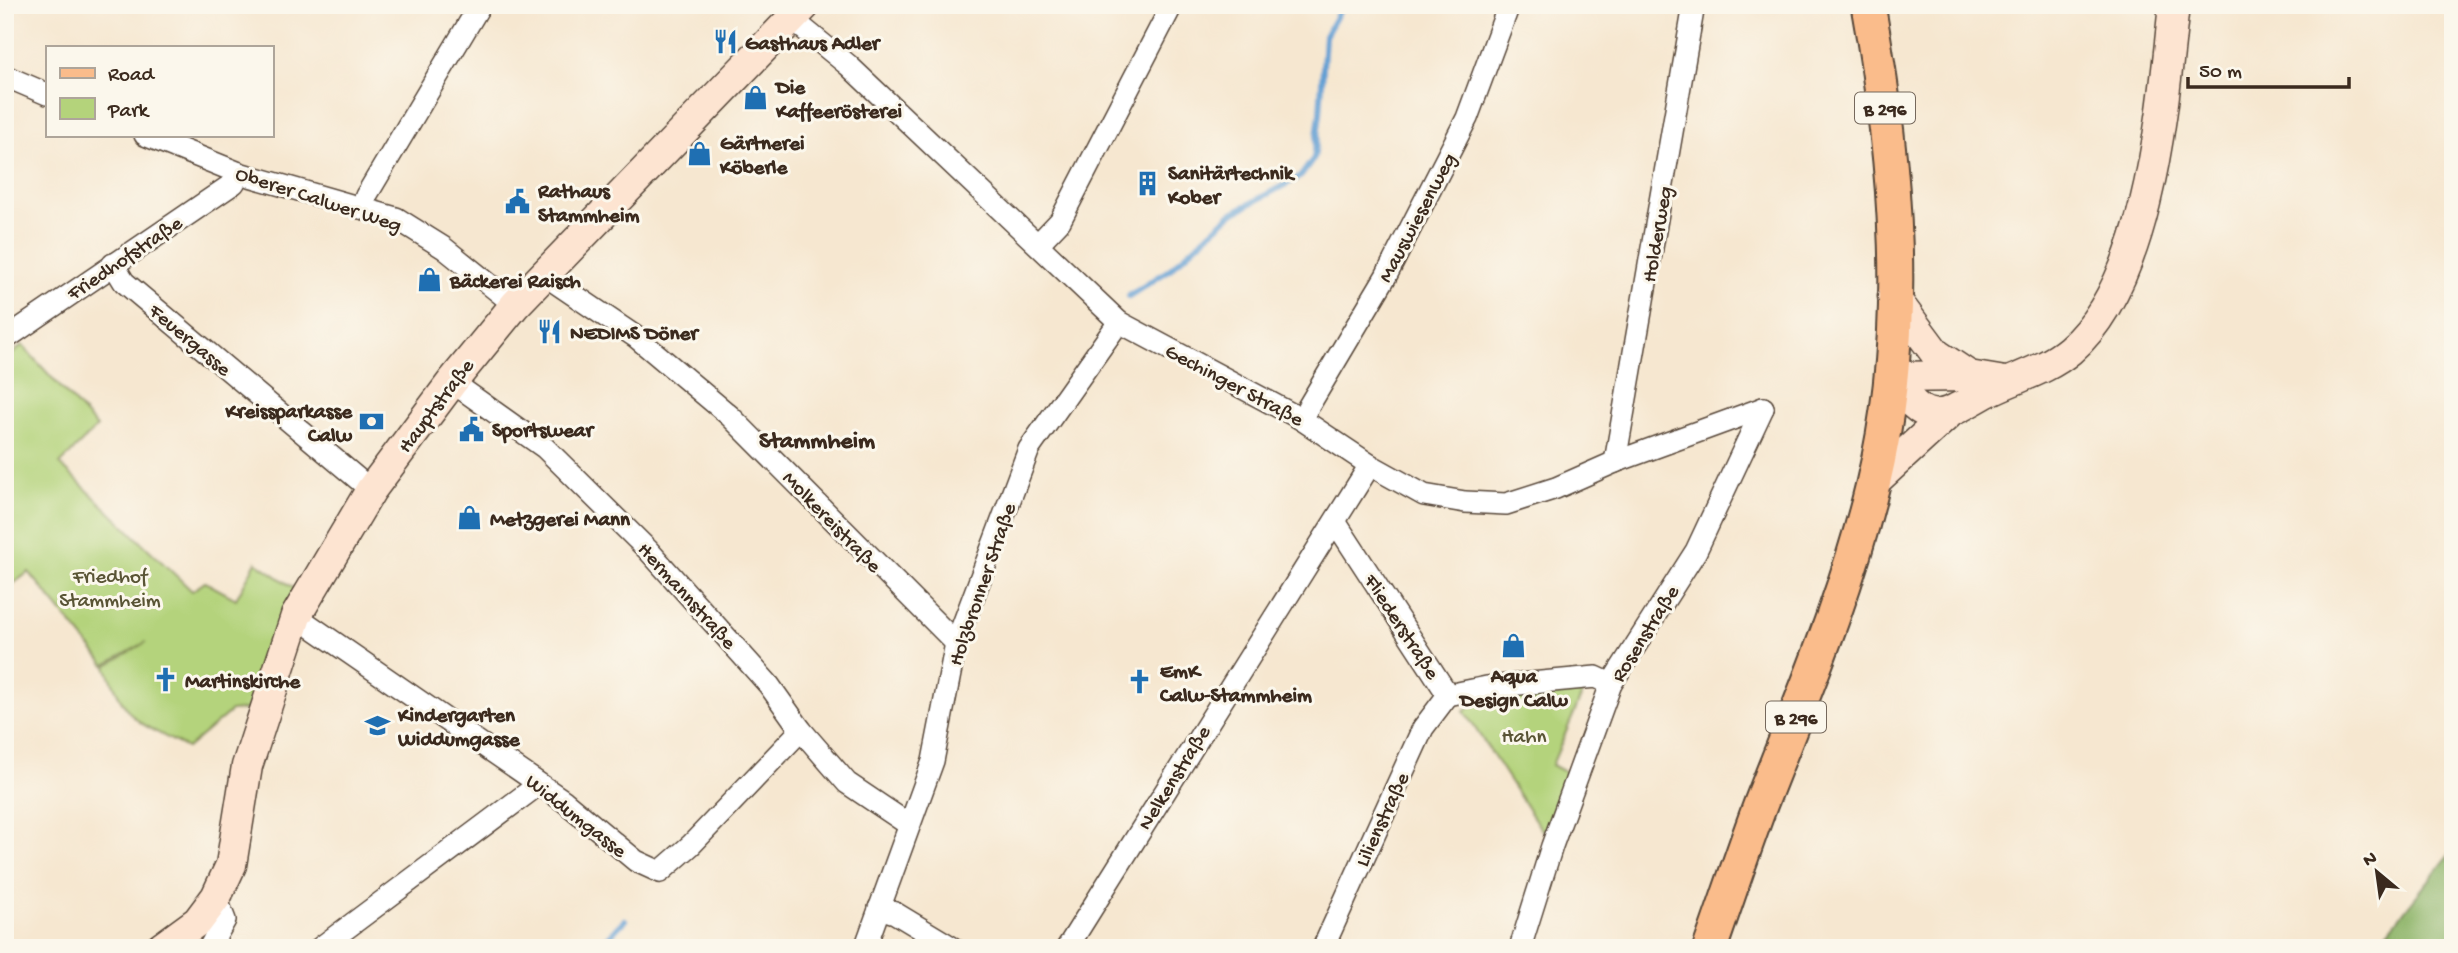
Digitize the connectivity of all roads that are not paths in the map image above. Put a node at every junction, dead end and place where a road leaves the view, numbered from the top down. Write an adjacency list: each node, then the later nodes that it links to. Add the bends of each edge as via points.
1 (480, 5): 12 (street)
2 (1172, 5): 13 (street, via 1060,221)
3 (1509, 5): 26 (street, Mauswiesenweg, via 1467,118 1386,276)
4 (1694, 5): 27 (street, Holderweg)
5 (1868, 5): 16 (main road, B 296, via 1885,101)
6 (2174, 5): 23 (street, via 2152,175 2124,265 2107,300 2070,350 2041,370)
7 (799, 13): 13 (street, Gechinger Straße, via 848,65); 15 (street, Hauptstraße)
8 (5, 76): 9 (street)
9 (46, 94)
10 (147, 136): 11 (street, Oberer Calwer Weg)
11 (239, 173): 12 (street, Oberer Calwer Weg); 14 (street, Friedhofstraße, via 234,183)
12 (361, 208): 17 (street, Oberer Calwer Weg, via 396,218 444,248)
13 (1039, 243): 18 (street, Gechinger Straße)
14 (114, 264): 19 (street, Friedhofstraße); 30 (street, Feuergasse, via 124,282)
15 (543, 274): 17 (street, Hauptstraße); 33 (street, Molkereistraße, via 636,337 730,416)
16 (1893, 296): 20 (street, via 1936,354); 21 (main road, B 296)
17 (515, 305): 22 (street, Hauptstraße)
18 (1119, 322): 26 (street, Gechinger Straße); 33 (street, Holzbronner Straße, via 1029,449)
19 (7, 334)
20 (1969, 376): 21 (street); 23 (street)
21 (1891, 377): 25 (street, via 1925,414); 29 (main road, B 296)
22 (452, 382): 30 (street, Hauptstraße); 36 (street, Hermannstraße, via 545,448 629,532 768,685)
23 (2005, 382): 25 (street)
24 (1763, 408): 27 (street, Gechinger Straße); 34 (street, Rosenstraße, via 1696,551)
25 (1947, 415): 29 (street)
26 (1301, 419): 28 (street, Gechinger Straße)
27 (1615, 462): 28 (street, Gechinger Straße, via 1556,488 1506,503 1424,495)
28 (1370, 466): 31 (street, Nelkenstraße)
29 (1873, 483): 49 (main road, B 296, via 1826,642)
30 (371, 490): 32 (street, Hauptstraße)
31 (1336, 523): 35 (street, Fliederstraße); 46 (street, Nelkenstraße)
32 (296, 616): 37 (street, Widdumgasse); 39 (street, Hauptstraße, via 247,766 231,865)
33 (956, 643): 38 (street, Holzbronner Straße, via 933,761)
34 (1611, 684): 35 (street, Fliederstraße, via 1596,677); 48 (street, Rosenstraße)
35 (1448, 695): 47 (street, Lilienstraße, via 1423,728)
36 (801, 730): 37 (street, Widdumgasse, via 660,872 636,861); 38 (street, Hermannstraße, via 847,783)
37 (538, 785): 43 (street)
38 (908, 824): 40 (street, Holzbronner Straße)
39 (216, 897): 41 (street, via 225,920); 42 (street, Hauptstraße, via 198,921)
40 (879, 908): 44 (street, Holzbronner Straße); 45 (street)
41 (216, 945)
42 (161, 948)
43 (320, 948)
44 (865, 948)
45 (953, 948)
46 (1067, 948)
47 (1323, 948)
48 (1520, 948)
49 (1710, 948)

